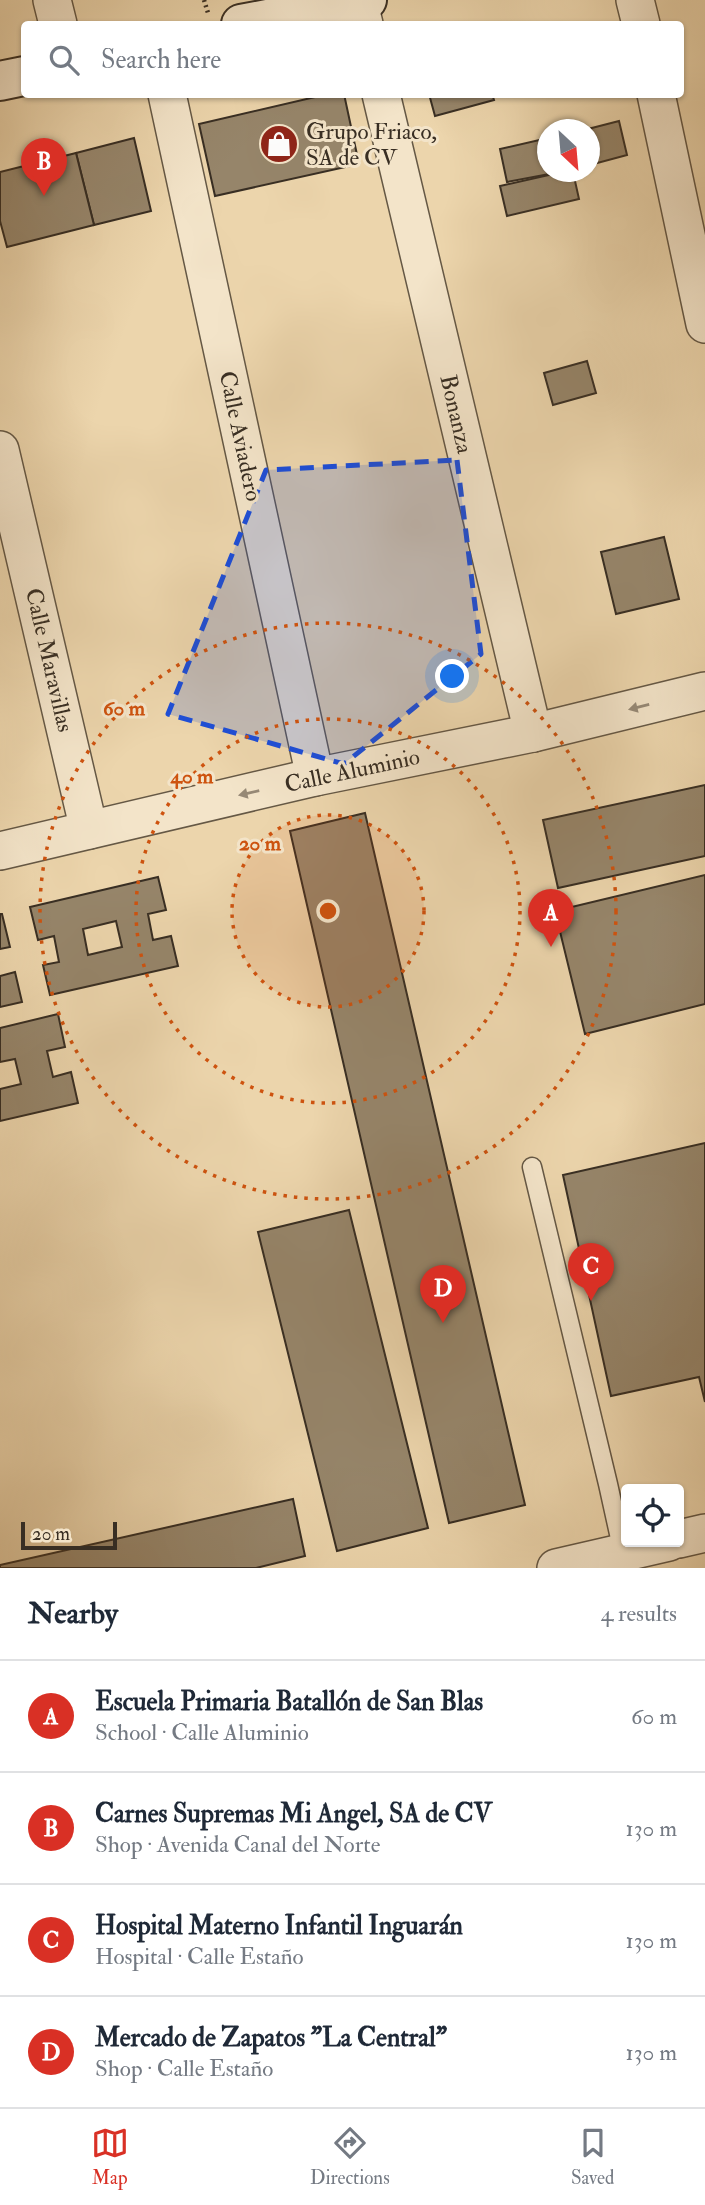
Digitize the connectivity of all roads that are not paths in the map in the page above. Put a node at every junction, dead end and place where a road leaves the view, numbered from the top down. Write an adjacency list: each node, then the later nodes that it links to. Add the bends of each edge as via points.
1 (52, 0): 4 (street)
2 (635, 0): 6 (street)
3 (362, 7): 5 (main road)
4 (57, 21)
5 (262, 21)
6 (639, 21)
7 (21, 77): 8 (main road)
8 (0, 81)
9 (168, 98): 16 (street, Calle Aviadero)
10 (382, 98): 15 (street, Bonanza)
11 (657, 98): 12 (street)
12 (705, 324)
13 (0, 450): 17 (street, Calle Maravillas)
14 (705, 691): 15 (street, Calle Aluminio, one-way to 15)
15 (533, 733): 16 (street, Calle Aluminio)
16 (315, 777): 17 (street, Calle Aluminio, one-way to 17)
17 (89, 830): 18 (street, Calle Aluminio)
18 (0, 851)
19 (532, 1167): 23 (lane)
20 (705, 1533): 21 (street)
21 (684, 1538)
22 (646, 1547): 23 (street)
23 (623, 1552): 24 (street)
24 (556, 1568)

